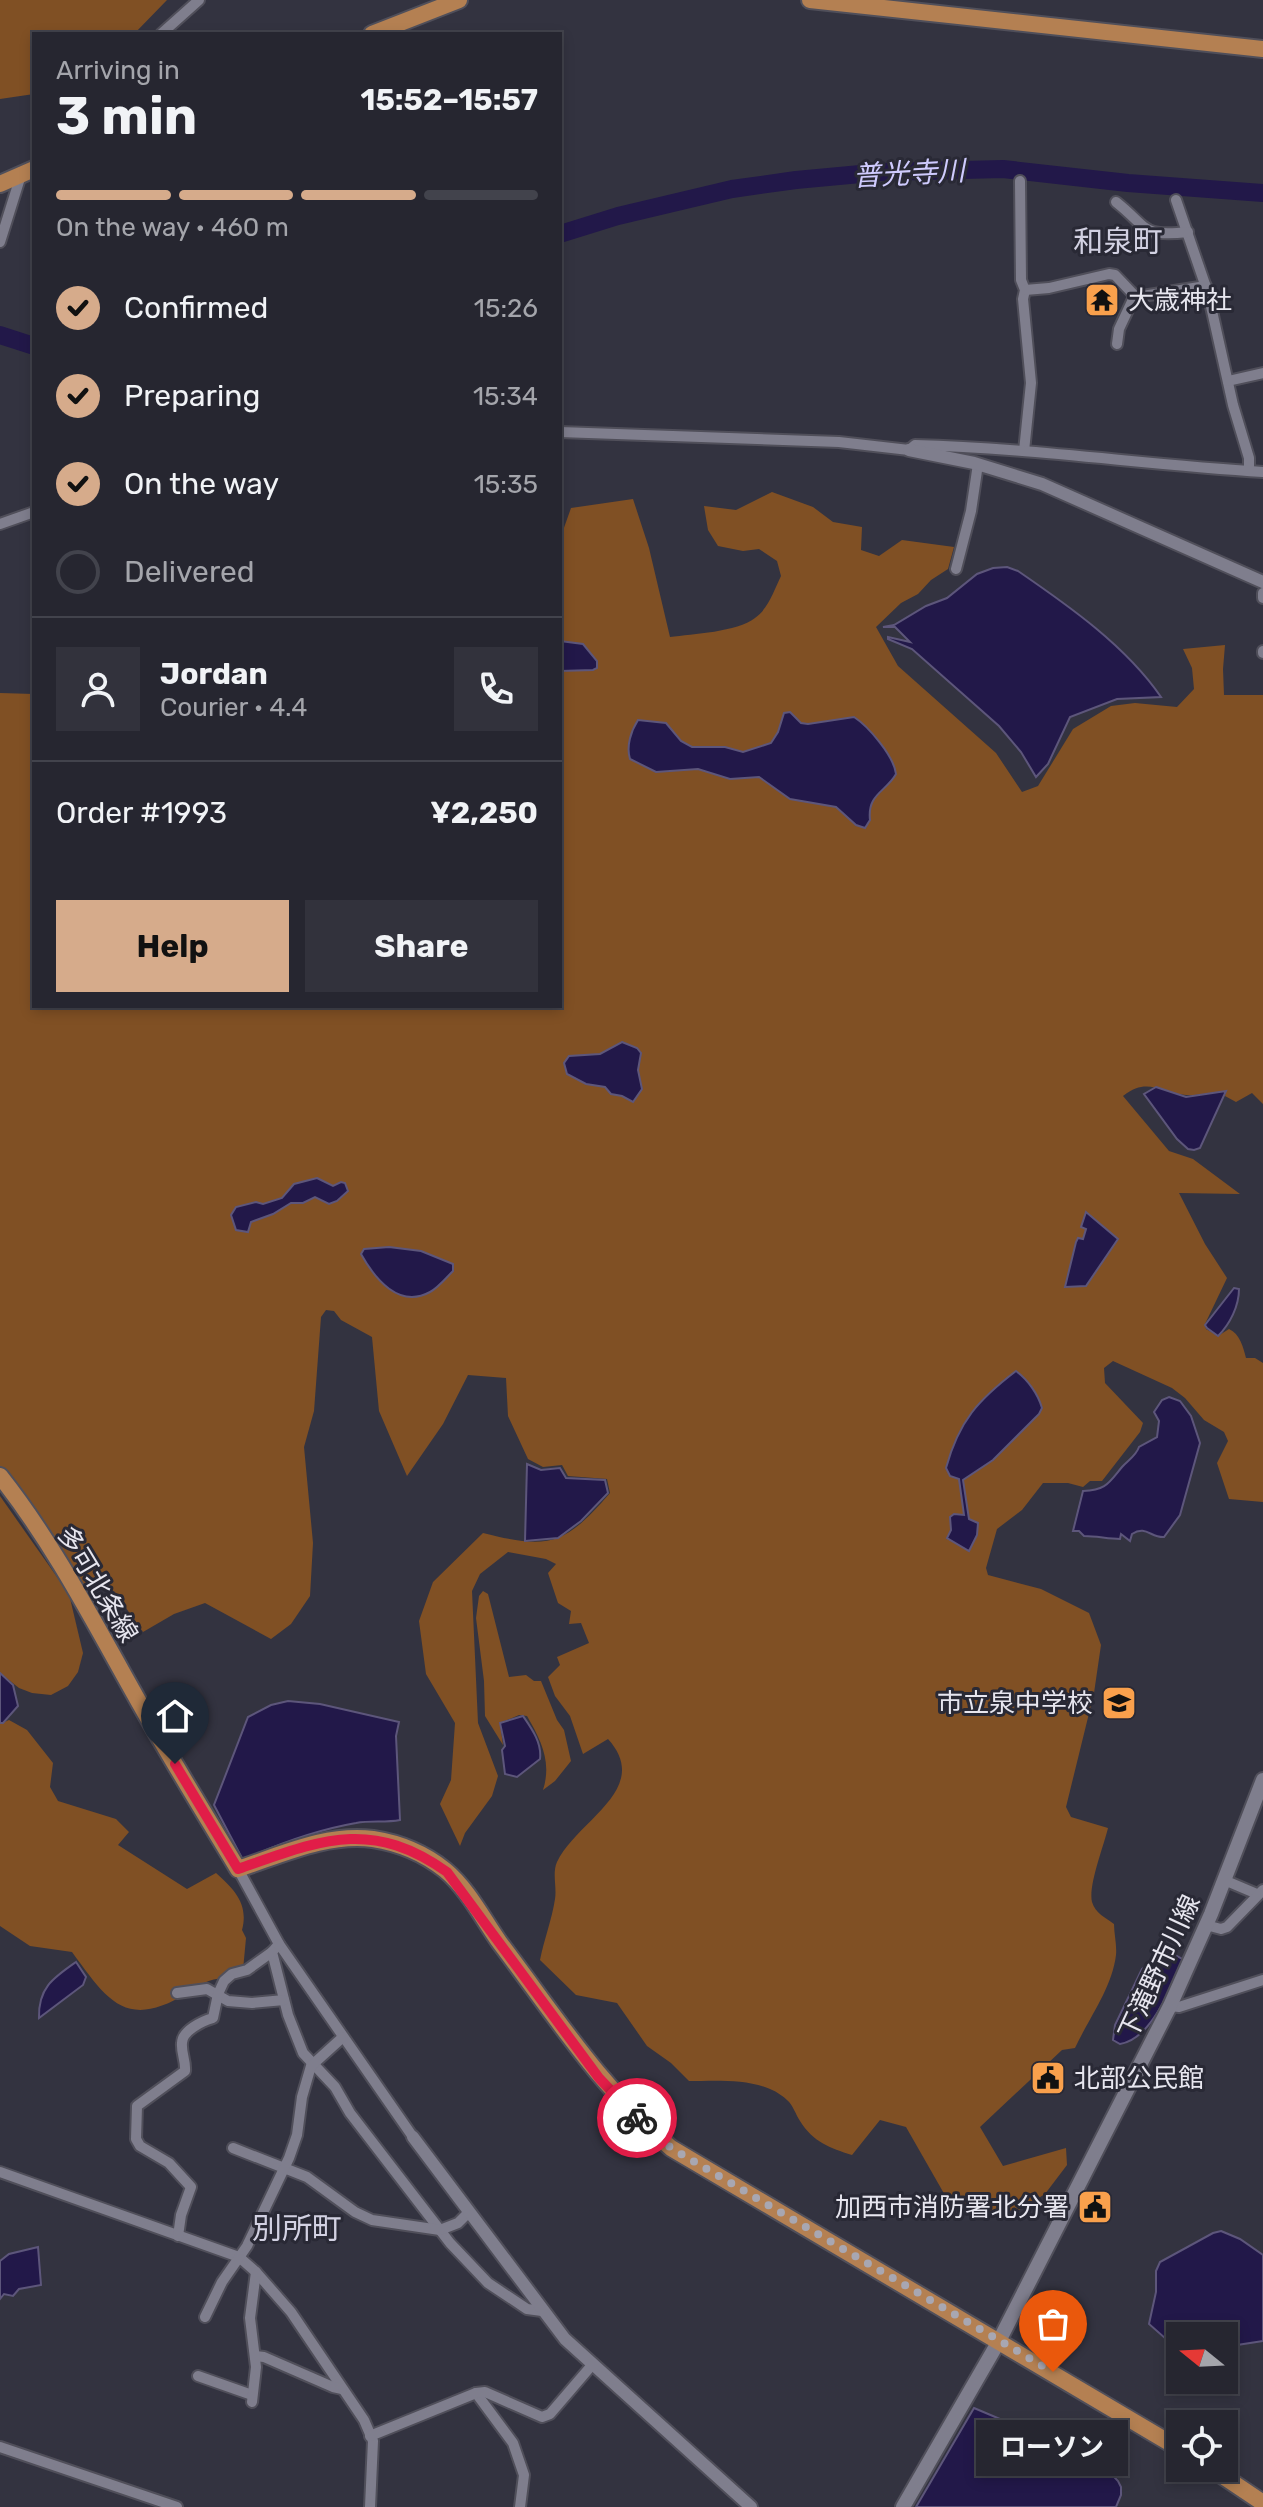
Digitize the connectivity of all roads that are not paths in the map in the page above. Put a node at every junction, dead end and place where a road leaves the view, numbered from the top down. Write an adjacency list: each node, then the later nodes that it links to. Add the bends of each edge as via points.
1 (199, 0): 4 (street)
2 (459, 0): 5 (main road)
3 (810, 0): 6 (main road)
4 (163, 32)
5 (377, 32)
6 (1263, 49)
7 (28, 172): 9 (main road); 13 (street)
8 (1020, 181): 15 (street)
9 (0, 184)
10 (1176, 200): 12 (street)
11 (1116, 202): 12 (street, via 1145,231)
12 (1188, 232): 14 (street)
13 (0, 242)
14 (1206, 286): 16 (street); 19 (street)
15 (1025, 290): 16 (street, via 1115,275); 23 (street, via 1031,383)
16 (1134, 297): 17 (street)
17 (1117, 344)
18 (1263, 373): 19 (street)
19 (1228, 381): 25 (street)
20 (562, 432): 22 (street, via 839,442)
21 (981, 446): 22 (street, via 915,445); 23 (street); 24 (street)
22 (909, 450): 24 (street)
23 (1024, 451): 25 (street)
24 (976, 463): 29 (street); 30 (street, via 1042,484)
25 (1249, 471): 26 (street)
26 (1263, 472)
27 (32, 513): 28 (street)
28 (0, 524)
29 (956, 569)
30 (1263, 582)
31 (0, 1476): 33 (main road, 多可北条線, via 96,1623)
32 (1263, 1780): 34 (main road, 下滝野市川線)
33 (238, 1869): 37 (street); 56 (main road, via 322,1841 353,1838 399,1845 428,1858 474,1905 599,2078 671,2148)
34 (1224, 1880): 35 (street); 36 (main road, 下滝野市川線)
35 (1260, 1892): 36 (street, via 1227,1927)
36 (1206, 1925): 42 (main road, 下滝野市川線)
37 (275, 1948): 40 (street, via 247,1970 232,1974); 41 (street); 43 (street)
38 (1263, 1980): 42 (street)
39 (177, 1993): 40 (street, via 207,1989)
40 (218, 1994): 41 (street, via 228,2001); 51 (street, via 213,2018 184,2035 185,2071 137,2106 140,2146 169,2163 191,2187)
41 (284, 2000): 44 (street, via 303,2053)
42 (1170, 2006): 56 (main road, 下滝野市川線)
43 (343, 2037): 44 (street); 45 (street)
44 (313, 2064): 47 (street, via 297,2135); 50 (street)
45 (413, 2137): 49 (street)
46 (233, 2148): 47 (street)
47 (283, 2169): 50 (street, via 307,2177 372,2220); 52 (street)
48 (0, 2172): 51 (street)
49 (469, 2212): 50 (street); 54 (street)
50 (440, 2230): 54 (street, via 488,2283 527,2309)
51 (178, 2236): 52 (street)
52 (239, 2257): 53 (street); 55 (street)
53 (256, 2272): 57 (street, via 250,2318); 60 (street, via 291,2312)
54 (542, 2311): 58 (street)
55 (205, 2317)
56 (999, 2341): 63 (main road); 71 (main road, 下滝野市川線)
57 (255, 2356): 59 (street, via 252,2399); 60 (street)
58 (592, 2365): 61 (street, via 542,2417 485,2392); 70 (street)
59 (198, 2376)
60 (342, 2389): 62 (street)
61 (476, 2393): 62 (street); 69 (street, via 513,2443 524,2475)
62 (370, 2436): 68 (street)
63 (1166, 2441)
64 (0, 2447): 67 (street)
65 (1232, 2482): 66 (main road)
66 (1263, 2503)
67 (177, 2507)
68 (370, 2507)
69 (520, 2507)
70 (751, 2507)
71 (903, 2507)

